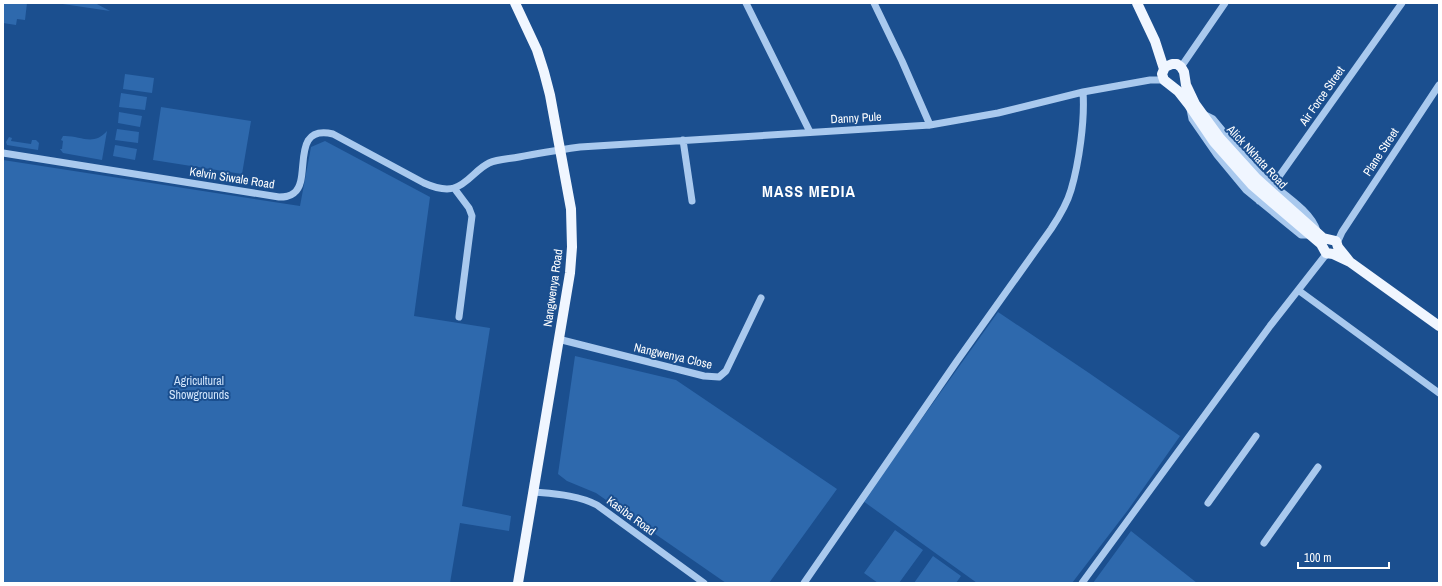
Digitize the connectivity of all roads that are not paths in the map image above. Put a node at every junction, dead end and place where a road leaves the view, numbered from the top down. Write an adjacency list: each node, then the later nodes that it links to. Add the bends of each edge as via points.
1 (515, 3): 18 (main road, Nangwenya Road, via 544,72)
2 (746, 3): 16 (street)
3 (874, 3): 15 (street)
4 (1137, 3): 7 (main road, Alick Nkhata Road)
5 (1225, 3): 8 (street)
6 (1402, 3): 21 (street, Air Force Street)
7 (1155, 41): 8 (main road, Alick Nkhata Road, via 1164,55); 9 (main road, Alick Nkhata Road)
8 (1178, 65): 9 (main road, via 1168,65); 10 (main road, via 1184,72)
9 (1165, 76): 10 (main road, via 1176,85); 12 (street, Danny Pule); 13 (main road, Alick Nkhata Road)
10 (1184, 78): 14 (main road, Alick Nkhata Road)
11 (1439, 85): 26 (street, Plane Street)
12 (1083, 92): 15 (street, Danny Pule, via 998,113); 40 (street, via 1084,107 1077,159 1071,191 1062,211)
13 (1189, 105): 20 (main road, Alick Nkhata Road, via 1214,142); 24 (street, Alick Nkhata Road, via 1192,119 1217,155 1246,190)
14 (1201, 113): 20 (main road, Alick Nkhata Road); 21 (street, via 1213,119)
15 (930, 125): 16 (street, Danny Pule)
16 (810, 132): 17 (street, Danny Pule)
17 (683, 140): 18 (street, Danny Pule); 23 (street)
18 (560, 150): 22 (street, via 495,161); 31 (main road, Nangwenya Road, via 571,210 572,241 570,272)
19 (3, 153): 22 (street, Kelvin Siwale Road, via 287,197 295,193 299,184 308,140 320,132 325,132 430,186)
20 (1244, 170): 25 (main road, Alick Nkhata Road, via 1257,179 1294,218)
21 (1273, 185): 24 (street, Air Force Street); 25 (street, via 1309,216 1315,226)
22 (454, 188): 29 (street, via 472,216)
23 (692, 201)
24 (1259, 201): 25 (street, Alick Nkhata Road, via 1301,236)
25 (1313, 233): 26 (main road, Alick Nkhata Road, via 1323,238)
26 (1330, 248): 27 (street, Plane Street); 30 (main road, Alick Nkhata Road)
27 (1298, 290): 32 (street); 41 (street, Plane Street)
28 (761, 298): 31 (street, Nangwenya Close, via 726,371 719,377 704,376)
29 (459, 317)
30 (1439, 326)
31 (558, 339): 35 (main road, Nangwenya Road)
32 (1439, 393)
33 (1256, 436): 36 (street)
34 (1318, 467): 37 (street)
35 (533, 492): 38 (main road, Nangwenya Road); 39 (street, Kasiba Road, via 578,497 598,505)
36 (1208, 503)
37 (1264, 543)
38 (518, 583)
39 (704, 583)
40 (804, 583)
41 (1082, 583)

